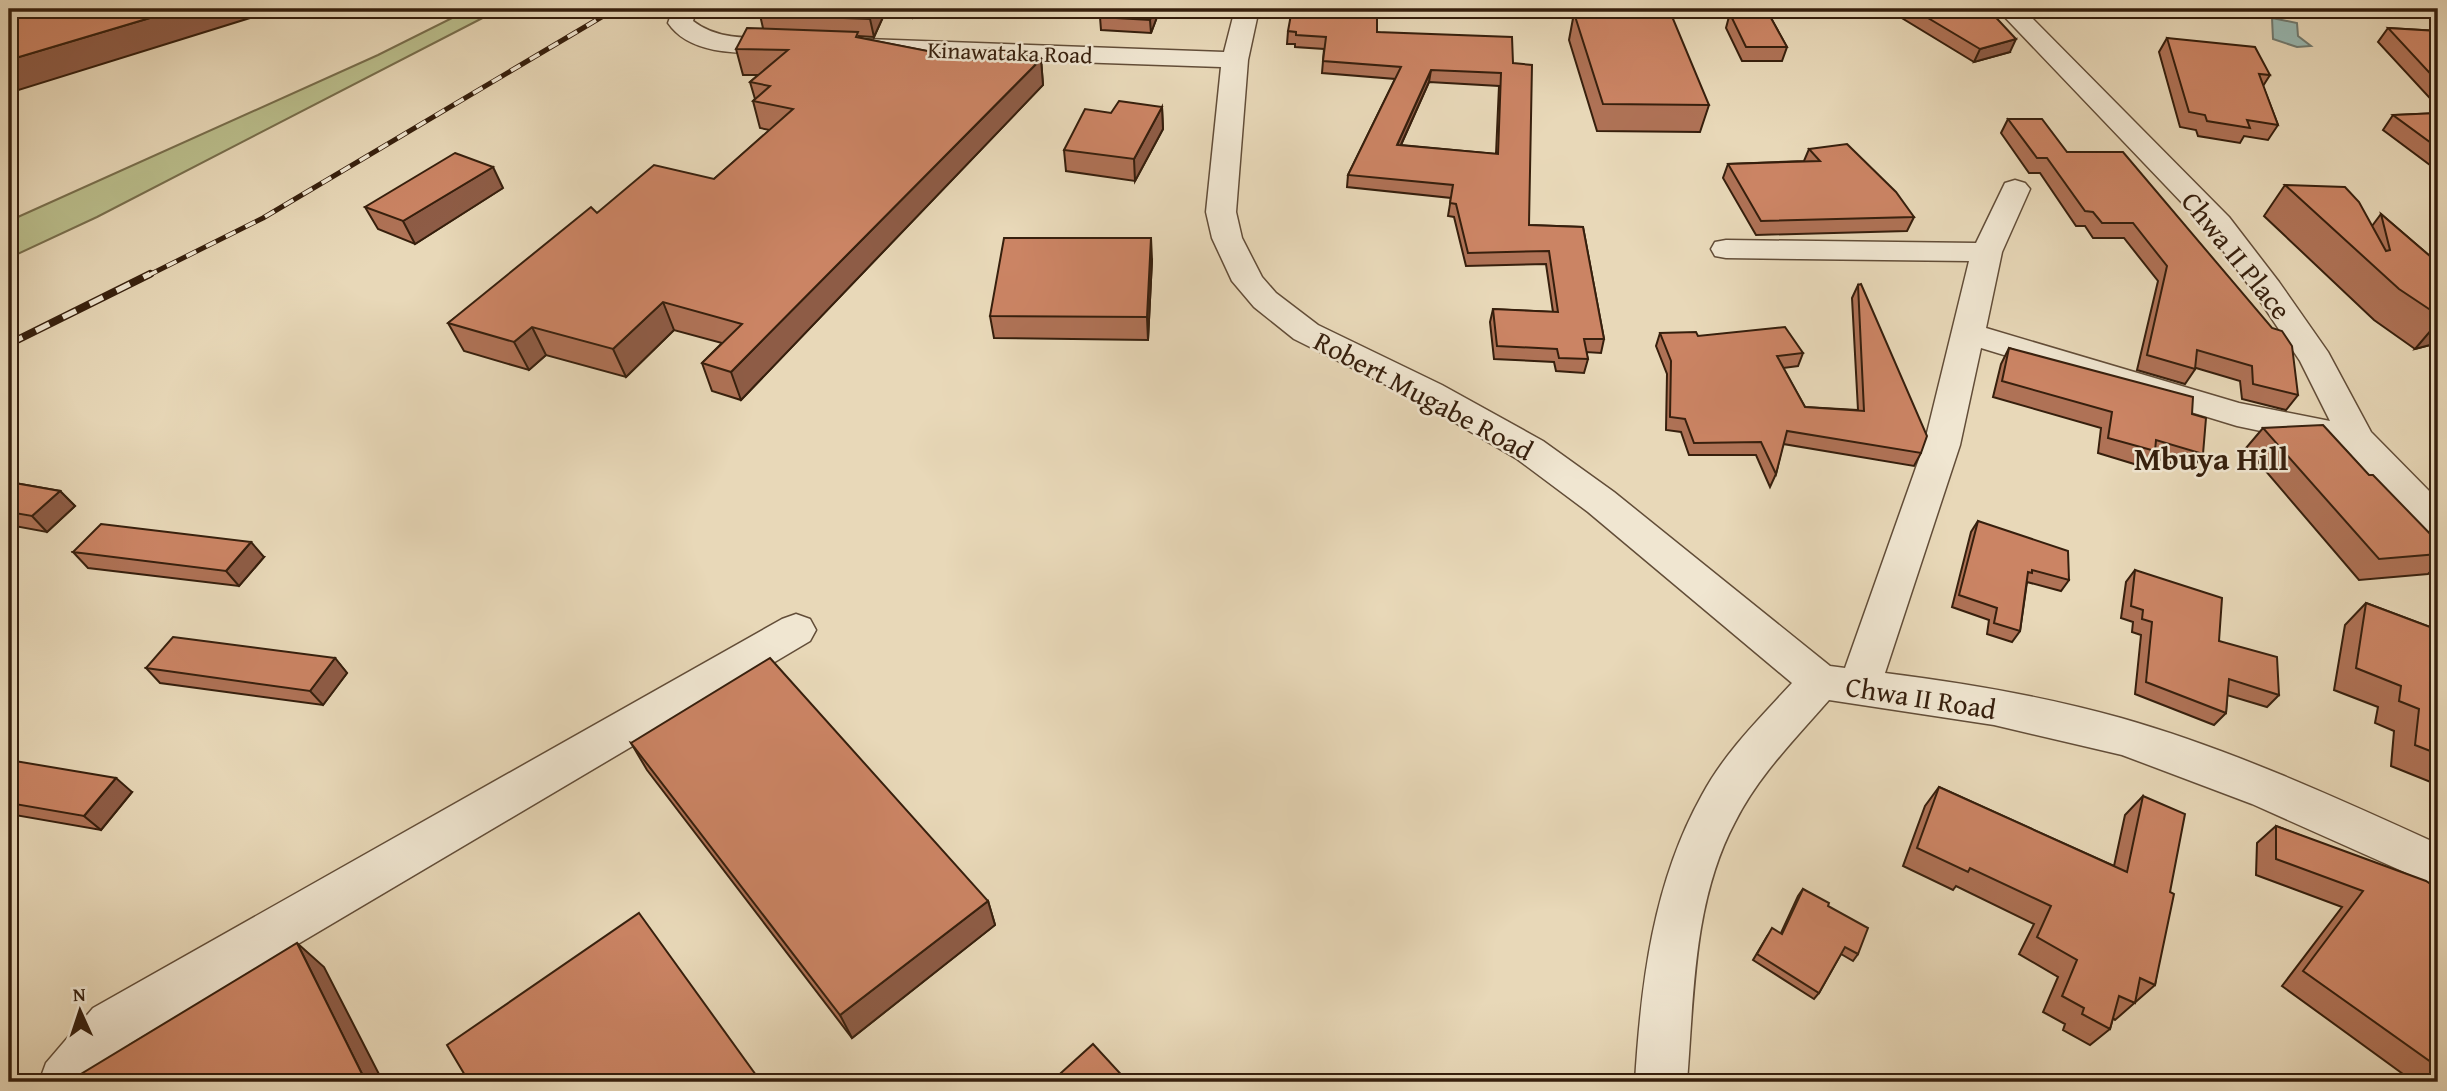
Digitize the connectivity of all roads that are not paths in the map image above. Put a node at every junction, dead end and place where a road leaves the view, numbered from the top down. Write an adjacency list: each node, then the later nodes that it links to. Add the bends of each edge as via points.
1 (685, 9): 4 (street, via 680,23 709,41)
2 (1247, 9): 6 (street, Robert Mugabe Road)
3 (2009, 9): 11 (street, Chwa II Place, via 2218,223 2316,360)
4 (814, 46)
5 (841, 46): 6 (street, Kinawataka Road)
6 (1235, 60): 14 (street, Robert Mugabe Road, via 1221,212 1227,238 1248,281 1265,300 1306,332 1430,393 1531,450)
7 (2015, 189): 9 (street)
8 (1726, 249): 9 (street)
9 (1987, 252): 10 (street)
10 (1970, 334): 11 (street, via 2237,414); 14 (street, via 1942,445)
11 (2357, 439): 12 (street, Chwa II Place)
12 (2438, 520)
13 (796, 630): 16 (street, via 111,1026)
14 (1839, 684): 15 (street, Chwa II Road, via 2041,716 2163,750 2316,810); 17 (street, Chwa II Road, via 1742,771 1712,822 1687,880 1671,949)
15 (2438, 866)
16 (65, 1082)
17 (1661, 1082)

